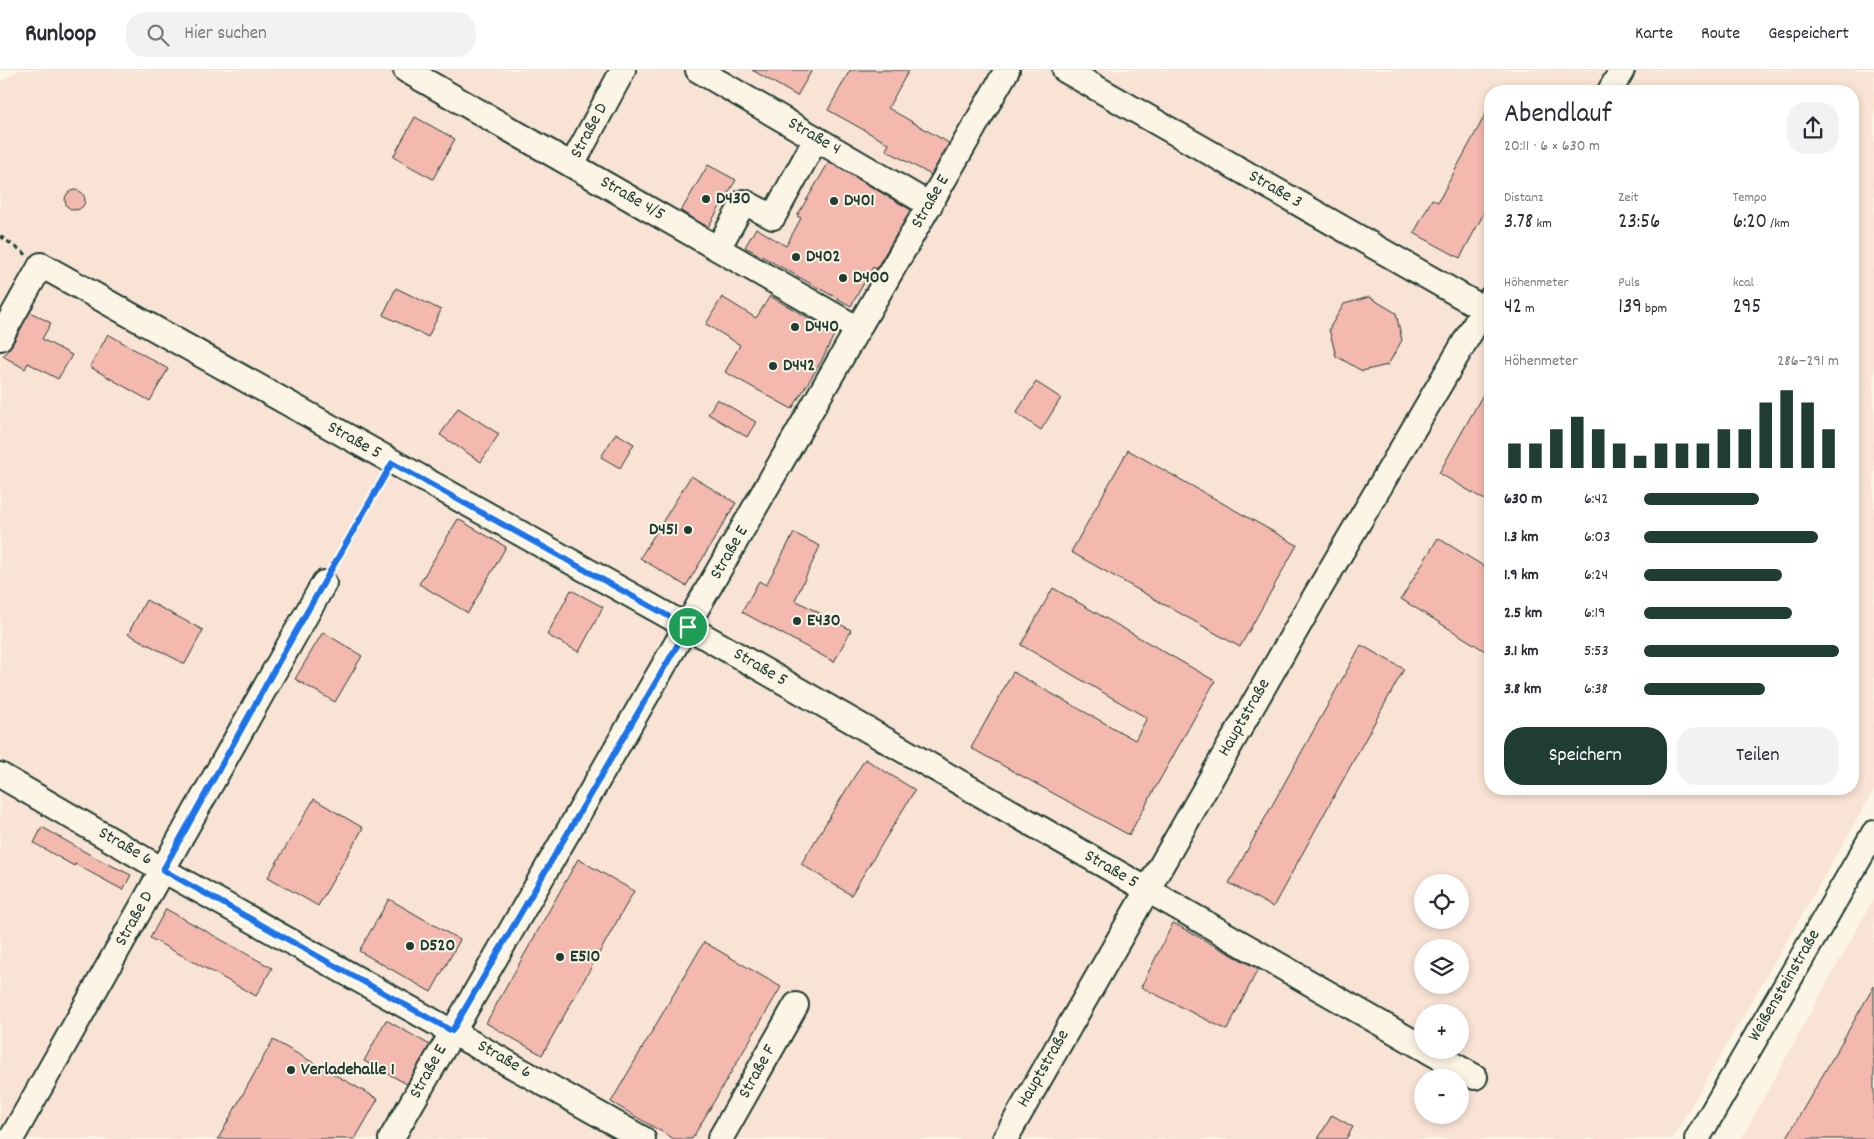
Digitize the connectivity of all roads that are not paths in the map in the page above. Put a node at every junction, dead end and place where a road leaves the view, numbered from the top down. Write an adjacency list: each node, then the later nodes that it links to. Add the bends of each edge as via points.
1 (406, 70): 9 (street, Straße 4/5)
2 (623, 70): 9 (street, Straße D)
3 (698, 70): 8 (street, Straße 4)
4 (1007, 70): 10 (street, Straße E)
5 (1065, 70): 12 (street, Straße 3)
6 (1622, 70): 7 (street)
7 (1613, 85)
8 (816, 139): 10 (street, Straße 4); 11 (street, via 773,217 744,202)
9 (572, 165): 11 (street, Straße 4/5)
10 (930, 205): 14 (street, Straße E)
11 (718, 248): 14 (street, Straße 4/5)
12 (1484, 302)
13 (1484, 309): 21 (street, Hauptstraße)
14 (858, 329): 17 (street, Straße E)
15 (0, 338): 17 (street, Straße 5, via 41,265)
16 (324, 583): 20 (street, Straße D)
17 (688, 627): 21 (street, Straße 5); 23 (street, Straße E)
18 (0, 775): 20 (street, Straße 6)
19 (1874, 832): 32 (street, Weißensteinstraße)
20 (163, 870): 23 (street, Straße 6); 27 (street, Straße D)
21 (1146, 890): 24 (street, Straße 5); 31 (street, Hauptstraße)
22 (796, 1005): 30 (street, Straße F)
23 (452, 1031): 28 (street, Straße E); 29 (street, Straße 6)
24 (1414, 1042)
25 (1443, 1059): 26 (street)
26 (1475, 1077)
27 (11, 1139)
28 (391, 1139)
29 (643, 1139)
30 (720, 1139)
31 (1005, 1139)
32 (1697, 1139)

